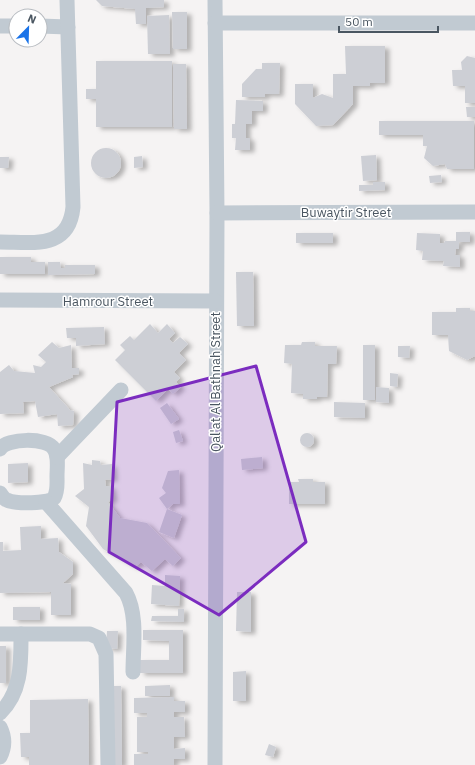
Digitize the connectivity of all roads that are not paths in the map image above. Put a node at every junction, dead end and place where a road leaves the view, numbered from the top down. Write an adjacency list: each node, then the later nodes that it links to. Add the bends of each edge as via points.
1 (67, 0): 6 (street)
2 (215, 0): 4 (street, Qal'at Al Bathnah Street)
3 (475, 22): 4 (street)
4 (215, 23): 7 (street, Qal'at Al Bathnah Street)
5 (48, 26): 6 (street)
6 (68, 27): 9 (street, via 74,207 72,217 68,227 52,240)
7 (217, 212): 8 (street, Buwaytir Street); 11 (street, Qal'at Al Bathnah Street)
8 (475, 212)
9 (0, 242)
10 (0, 300): 11 (street, Hamrour Street)
11 (215, 302): 24 (street, Qal'at Al Bathnah Street)
12 (121, 390): 14 (street)
13 (0, 449): 14 (street, via 12,441 42,441 52,446)
14 (56, 457): 16 (street, via 57,492 52,500)
15 (0, 493): 16 (street, via 11,502)
16 (46, 502): 19 (street, via 130,600 133,617)
17 (0, 634): 18 (street)
18 (21, 634): 20 (street, via 19,679 10,701); 23 (street, via 90,634 99,638 106,654)
19 (133, 672)
20 (0, 713)
21 (0, 727): 22 (street, via 4,740)
22 (0, 757)
23 (108, 765)
24 (215, 765)

